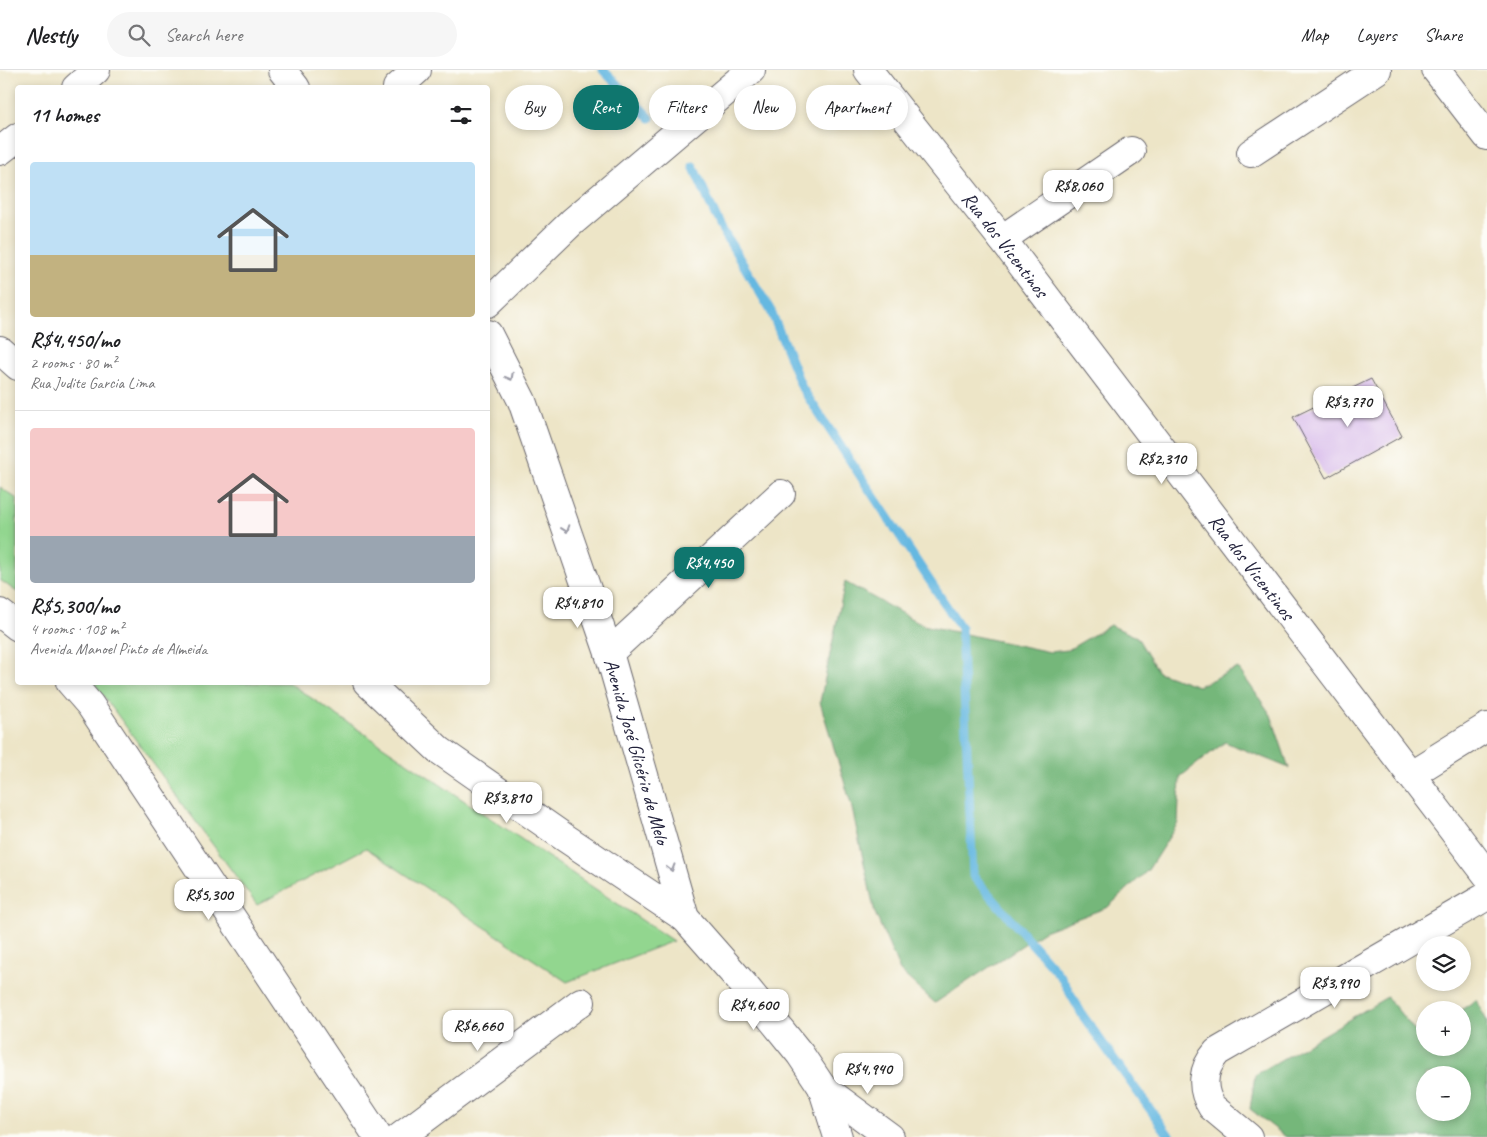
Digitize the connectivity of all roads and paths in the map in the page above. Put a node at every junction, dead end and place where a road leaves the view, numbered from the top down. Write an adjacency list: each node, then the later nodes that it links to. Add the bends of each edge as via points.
1 (96, 70): 8 (street)
2 (282, 70): 9 (street)
3 (417, 70): 10 (street)
4 (751, 70): 17 (street, via 572,222)
5 (868, 70): 16 (street, Rua dos Vicentinos)
6 (1376, 70): 15 (street)
7 (1436, 70): 11 (street)
8 (79, 85)
9 (294, 85)
10 (400, 85)
11 (1487, 136)
12 (15, 139): 13 (street)
13 (0, 151)
14 (1131, 151): 16 (street)
15 (1251, 153)
16 (1002, 239): 28 (street, Rua dos Vicentinos)
17 (490, 300)
18 (490, 338): 24 (street, Avenida José Glicério de Melo, one-way to 24, via 522,401)
19 (0, 350): 20 (street)
20 (15, 363)
21 (781, 494): 24 (street)
22 (0, 613): 23 (street)
23 (15, 625)
24 (608, 653): 31 (street, Avenida José Glicério de Melo, one-way to 31)
25 (73, 685): 34 (street, via 90,705)
26 (370, 685): 31 (street, via 439,750)
27 (1487, 727): 28 (street)
28 (1410, 775): 29 (street, Rua dos Vicentinos)
29 (1487, 875)
30 (1487, 896): 38 (street, via 1218,1052 1209,1062 1204,1082 1208,1101 1212,1108)
31 (685, 918): 33 (street, Avenida José Glicério de Melo, via 794,1046)
32 (581, 1002): 35 (street)
33 (822, 1088): 36 (street, Avenida José Glicério de Melo); 37 (street)
34 (378, 1137)
35 (400, 1137)
36 (838, 1137)
37 (890, 1137)
38 (1248, 1137)

